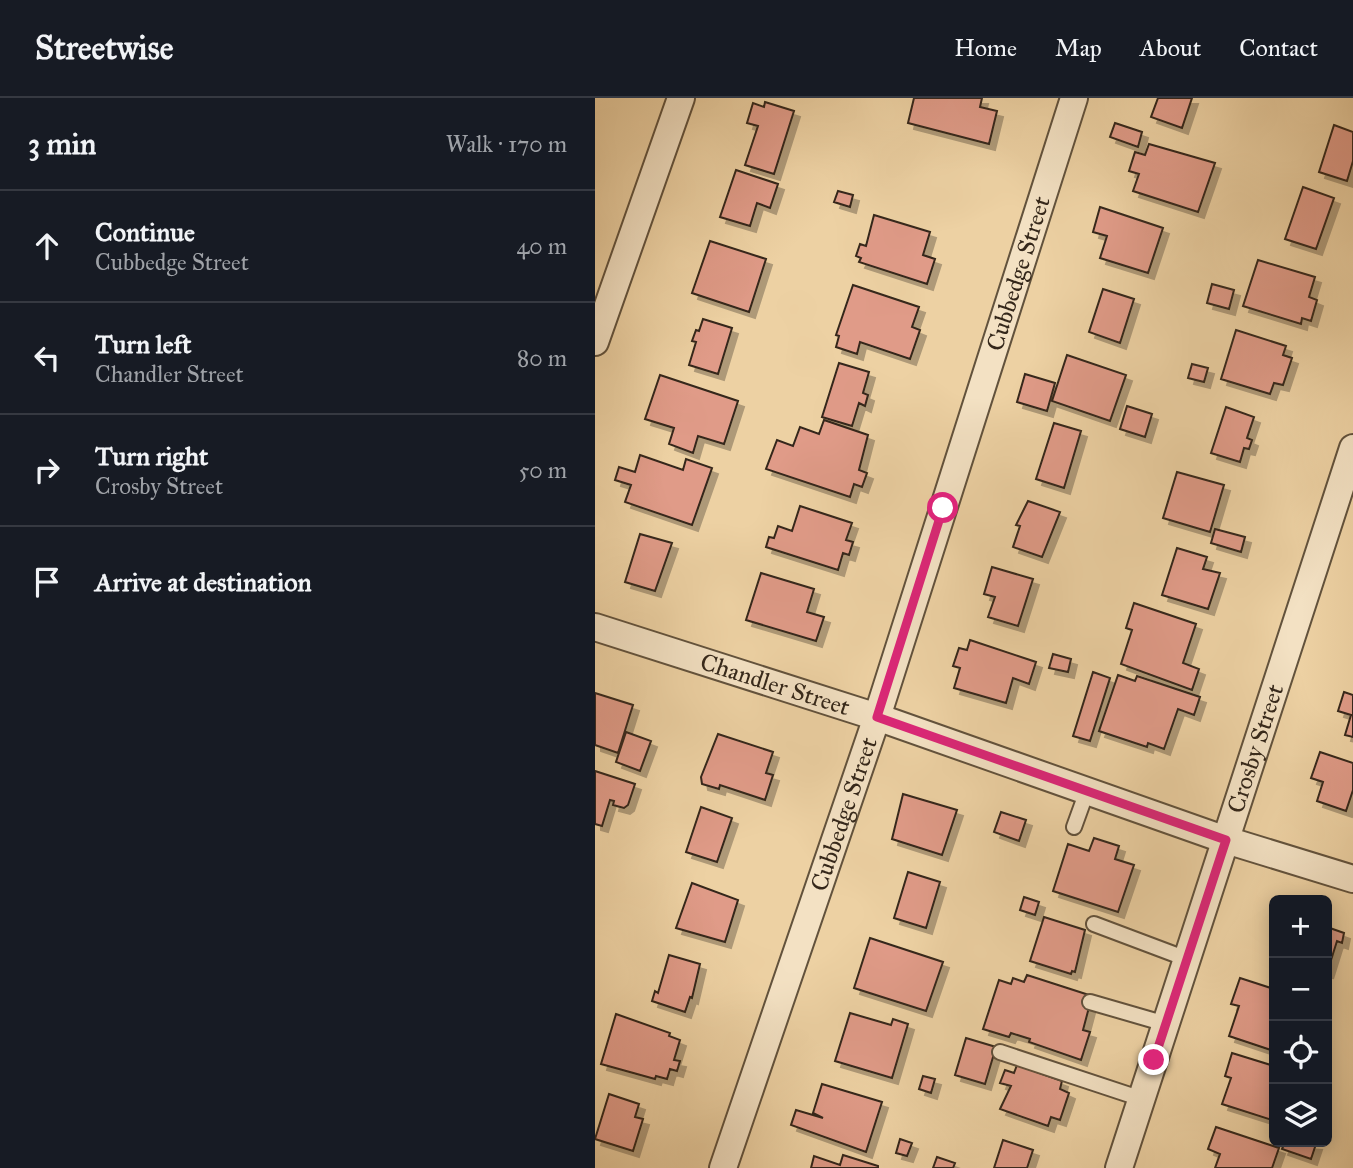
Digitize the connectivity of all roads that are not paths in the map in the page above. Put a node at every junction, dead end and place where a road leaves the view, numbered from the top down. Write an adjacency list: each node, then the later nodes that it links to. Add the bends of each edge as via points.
1 (681, 98): 3 (street)
2 (1074, 98): 6 (street, Cubbedge Street)
3 (595, 342)
4 (1353, 447): 9 (street, Crosby Street)
5 (595, 627): 6 (street, Chandler Street)
6 (877, 717): 7 (street, Chandler Street); 17 (street, Cubbedge Street)
7 (1087, 791): 8 (lane); 9 (street, Chandler Street)
8 (1073, 827)
9 (1226, 840): 10 (street, Chandler Street); 12 (street, Crosby Street)
10 (1353, 879)
11 (1094, 924): 12 (lane)
12 (1187, 959): 14 (street, Crosby Street)
13 (1090, 1002): 14 (lane)
14 (1166, 1024): 16 (street, Crosby Street)
15 (1000, 1052): 16 (lane)
16 (1142, 1099): 18 (street, Crosby Street)
17 (723, 1168)
18 (1119, 1168)

